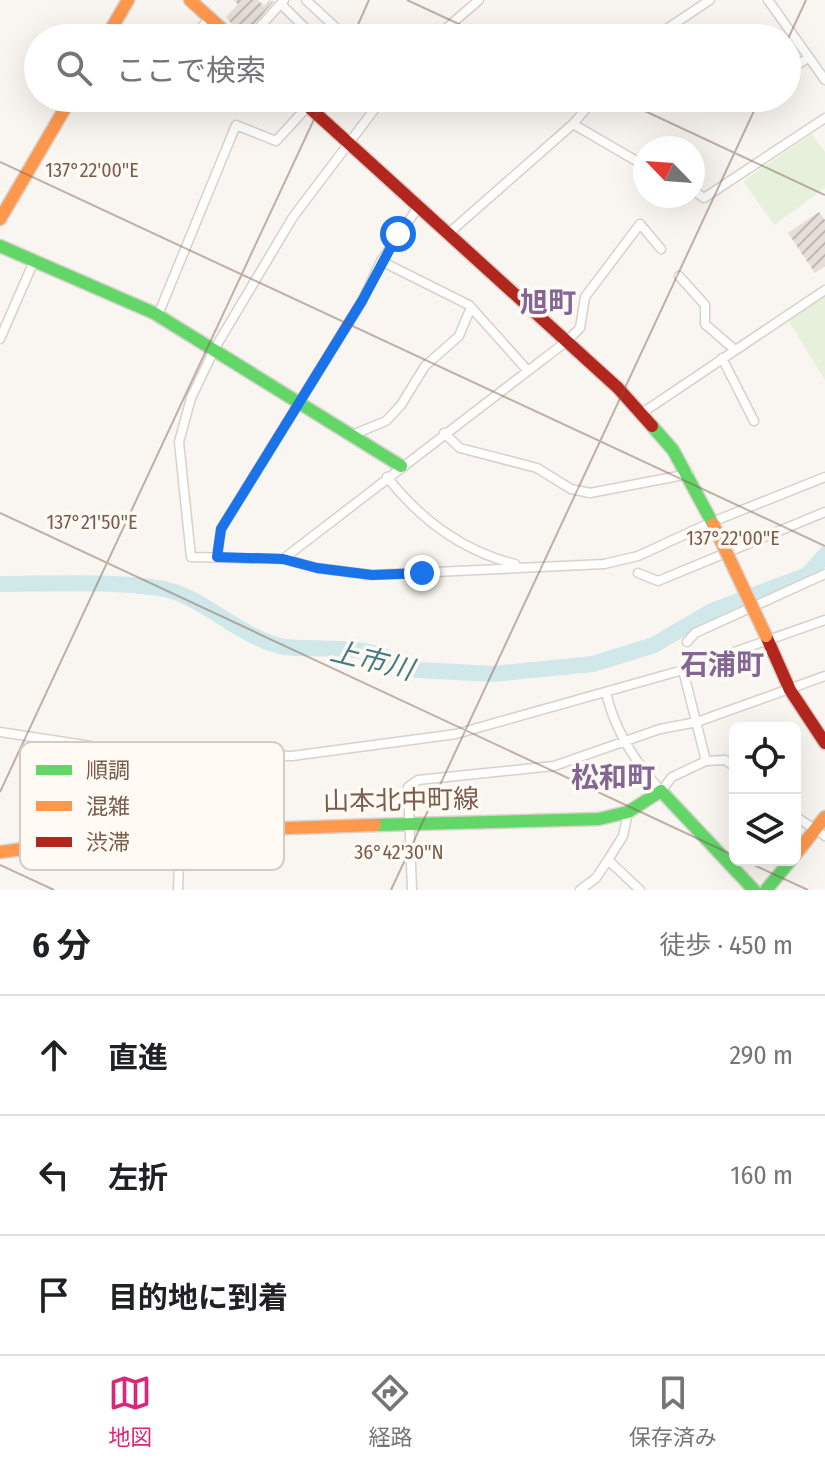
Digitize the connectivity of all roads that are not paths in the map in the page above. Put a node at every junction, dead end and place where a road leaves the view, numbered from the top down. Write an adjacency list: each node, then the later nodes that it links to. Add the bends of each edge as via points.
1 (128, 0): 9 (main road)
2 (190, 0): 8 (main road)
3 (306, 0): 14 (street)
4 (479, 0): 15 (street)
5 (710, 0): 16 (street)
6 (768, 0): 17 (street)
7 (282, 2): 12 (street); 13 (street)
8 (210, 18): 10 (street); 11 (main road)
9 (114, 24)
10 (205, 24)
11 (217, 24)
12 (262, 24)
13 (302, 24)
14 (332, 24)
15 (451, 24)
16 (674, 24)
17 (785, 24)
18 (801, 46): 19 (street)
19 (809, 57): 20 (street); 21 (street)
20 (801, 62)
21 (825, 80)
22 (63, 112): 33 (main road)
23 (300, 112): 42 (street, via 276,141 236,125)
24 (314, 112): 29 (main road)
25 (372, 112): 29 (street)
26 (583, 112): 28 (street)
27 (825, 118): 31 (street)
28 (573, 124): 30 (street); 34 (street)
29 (348, 141): 32 (main road); 45 (street, via 293,217)
30 (633, 159)
31 (705, 197)
32 (419, 206): 34 (main road); 38 (street)
33 (0, 219)
34 (449, 233): 44 (main road)
35 (0, 246): 37 (main road)
36 (661, 249): 44 (street, via 640,224 585,297 580,328)
37 (34, 261): 42 (main road); 43 (street)
38 (381, 261): 41 (street); 49 (street)
39 (679, 276): 46 (street, via 705,305 705,324)
40 (825, 290): 46 (street)
41 (471, 307): 48 (street); 53 (street, via 459,336 425,366 401,405 386,421)
42 (158, 315): 45 (main road)
43 (0, 339)
44 (567, 341): 48 (street); 50 (main road)
45 (215, 348): 49 (main road); 60 (street, via 191,398 179,442 191,557)
46 (735, 350): 47 (street)
47 (722, 358): 50 (street); 51 (street)
48 (528, 371): 52 (street)
49 (299, 402): 53 (main road); 60 (street, via 221,529)
50 (642, 413): 55 (main road)
51 (754, 421)
52 (444, 433): 54 (street); 55 (street, via 460,448 537,468 571,489 590,493)
53 (352, 435): 54 (main road)
54 (401, 466): 56 (street)
55 (689, 474): 59 (main road)
56 (387, 477): 61 (street); 62 (street, via 445,534 485,557)
57 (825, 477): 59 (street)
58 (825, 512): 63 (street, via 658,581)
59 (712, 523): 62 (street, via 638,556 604,564); 66 (main road, bridge)
60 (217, 557): 61 (street)
61 (283, 559): 62 (street, via 372,575)
62 (526, 567)
63 (638, 573)
64 (825, 574): 67 (street, via 695,633)
65 (825, 620): 66 (street)
66 (767, 638): 68 (street); 70 (main road)
67 (687, 642)
68 (683, 670): 71 (street); 72 (street)
69 (825, 676): 70 (street)
70 (790, 690): 72 (street); 76 (main road)
71 (606, 692): 75 (street); 77 (street, via 483,729)
72 (697, 722): 75 (street); 78 (street)
73 (0, 732): 74 (street)
74 (65, 742)
75 (626, 743): 80 (street); 84 (street, via 554,766 418,780 408,787)
76 (825, 743)
77 (284, 756)
78 (706, 761): 79 (street); 80 (street, via 672,777)
79 (729, 763)
80 (661, 791): 81 (main road, 山本北中町線); 97 (main road)
81 (628, 812): 84 (main road, 山本北中町線, via 599,819); 90 (street, via 623,836)
82 (825, 817): 86 (main road)
83 (801, 820): 86 (street)
84 (408, 824): 85 (main road, 山本北中町線); 94 (street)
85 (284, 825)
86 (820, 833): 88 (main road)
87 (20, 848): 89 (main road, 山本北中町線)
88 (801, 850)
89 (0, 852)
90 (608, 860): 95 (street); 96 (street)
91 (786, 866): 98 (main road)
92 (179, 870): 93 (street)
93 (178, 890)
94 (412, 890)
95 (580, 890)
96 (640, 890)
97 (754, 890)
98 (766, 890)

